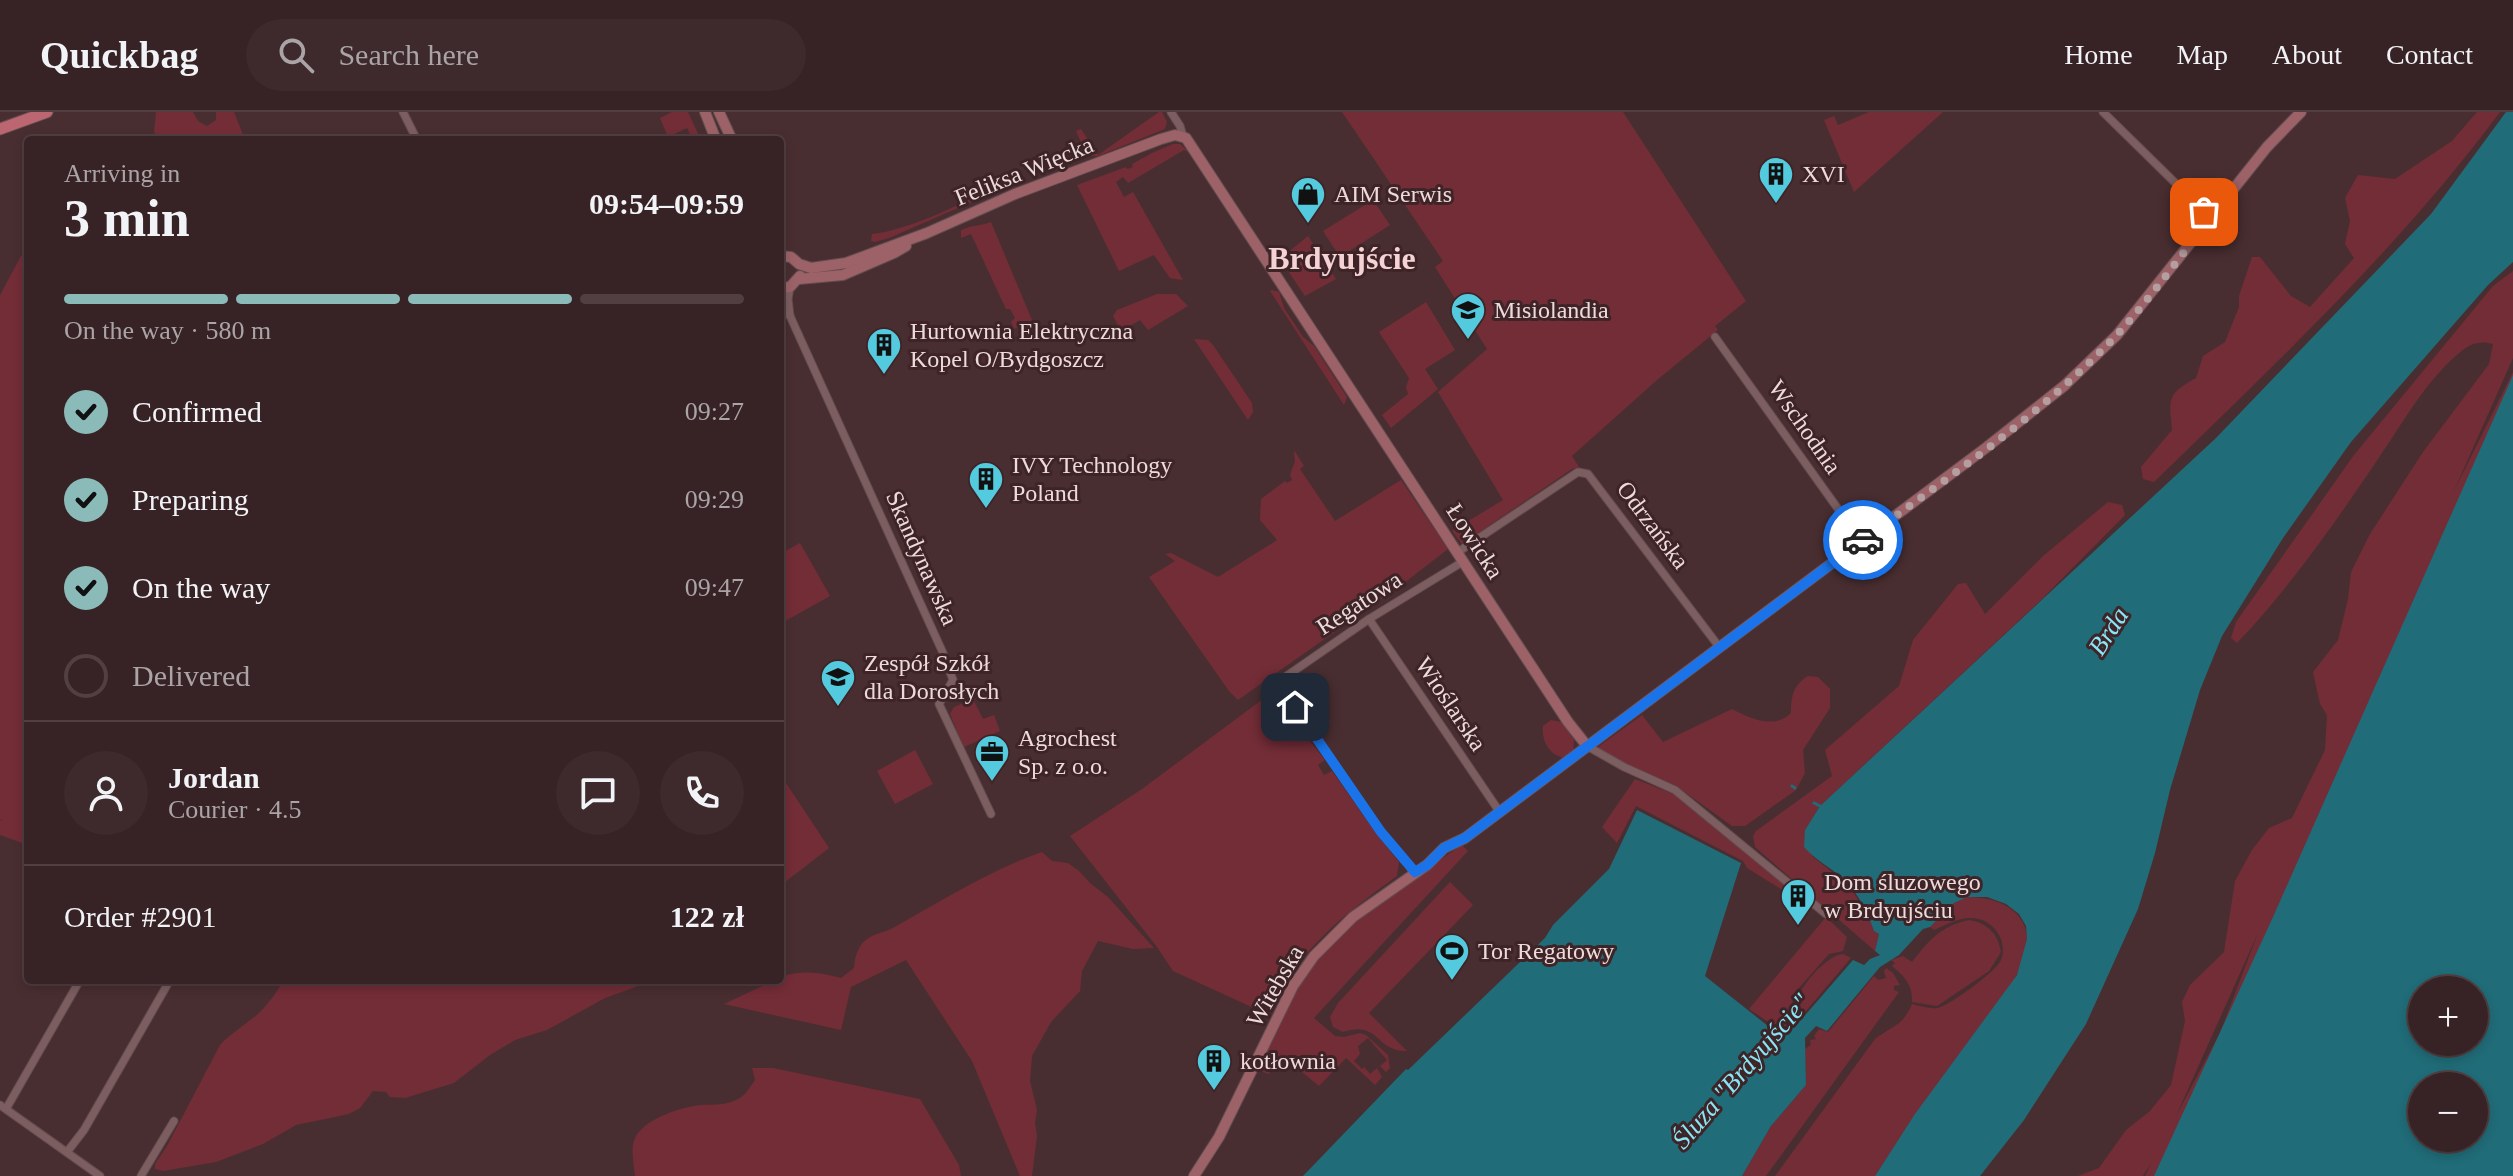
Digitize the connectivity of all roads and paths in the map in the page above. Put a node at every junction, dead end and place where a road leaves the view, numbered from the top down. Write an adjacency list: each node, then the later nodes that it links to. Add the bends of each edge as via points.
1 (47, 112): 8 (main road)
2 (403, 112): 9 (street)
3 (705, 112): 10 (street)
4 (719, 112): 11 (street)
5 (1171, 112): 12 (street, Łowicka)
6 (2103, 112): 13 (street)
7 (2301, 112): 13 (street, Witebska)
8 (0, 129)
9 (415, 136)
10 (714, 136)
11 (730, 136)
12 (1183, 136): 14 (street, Feliksa Więcka, via 1170,136 1015,194); 23 (street, Łowicka)
13 (2211, 218): 22 (street, Witebska, via 2092,361)
14 (927, 233): 16 (street, Feliksa Więcka, via 846,263 816,268); 17 (street, Feliksa Więcka, via 843,275)
15 (784, 256): 16 (street)
16 (799, 264): 17 (street)
17 (799, 279): 18 (street)
18 (785, 288): 20 (street, Skandynawska)
19 (784, 309): 20 (street, Skandynawska)
20 (790, 316): 28 (street, Skandynawska, via 943,653 953,680 939,704)
21 (1715, 337): 22 (street, Wschodnia)
22 (1861, 541): 25 (street, Witebska)
23 (1461, 556): 24 (street, Regatowa); 25 (street, Odrzańska, via 1578,472 1588,474); 26 (street, Łowicka)
24 (1369, 619): 27 (street, Wioślarska); 29 (street, Regatowa, via 1278,682 1381,832)
25 (1720, 648): 26 (street, Witebska)
26 (1587, 746): 27 (street, Witebska); 30 (street, Łowicka, via 1675,790)
27 (1499, 811): 29 (street, Witebska)
28 (991, 814)
29 (1415, 872): 38 (street, Witebska, via 1339,928 1308,963)
30 (1826, 914)
31 (78, 984): 33 (street)
32 (168, 984): 35 (street)
33 (3, 1107): 35 (street)
34 (174, 1121): 37 (street)
35 (67, 1152): 36 (street)
36 (100, 1176)
37 (141, 1176)
38 (1194, 1176)

